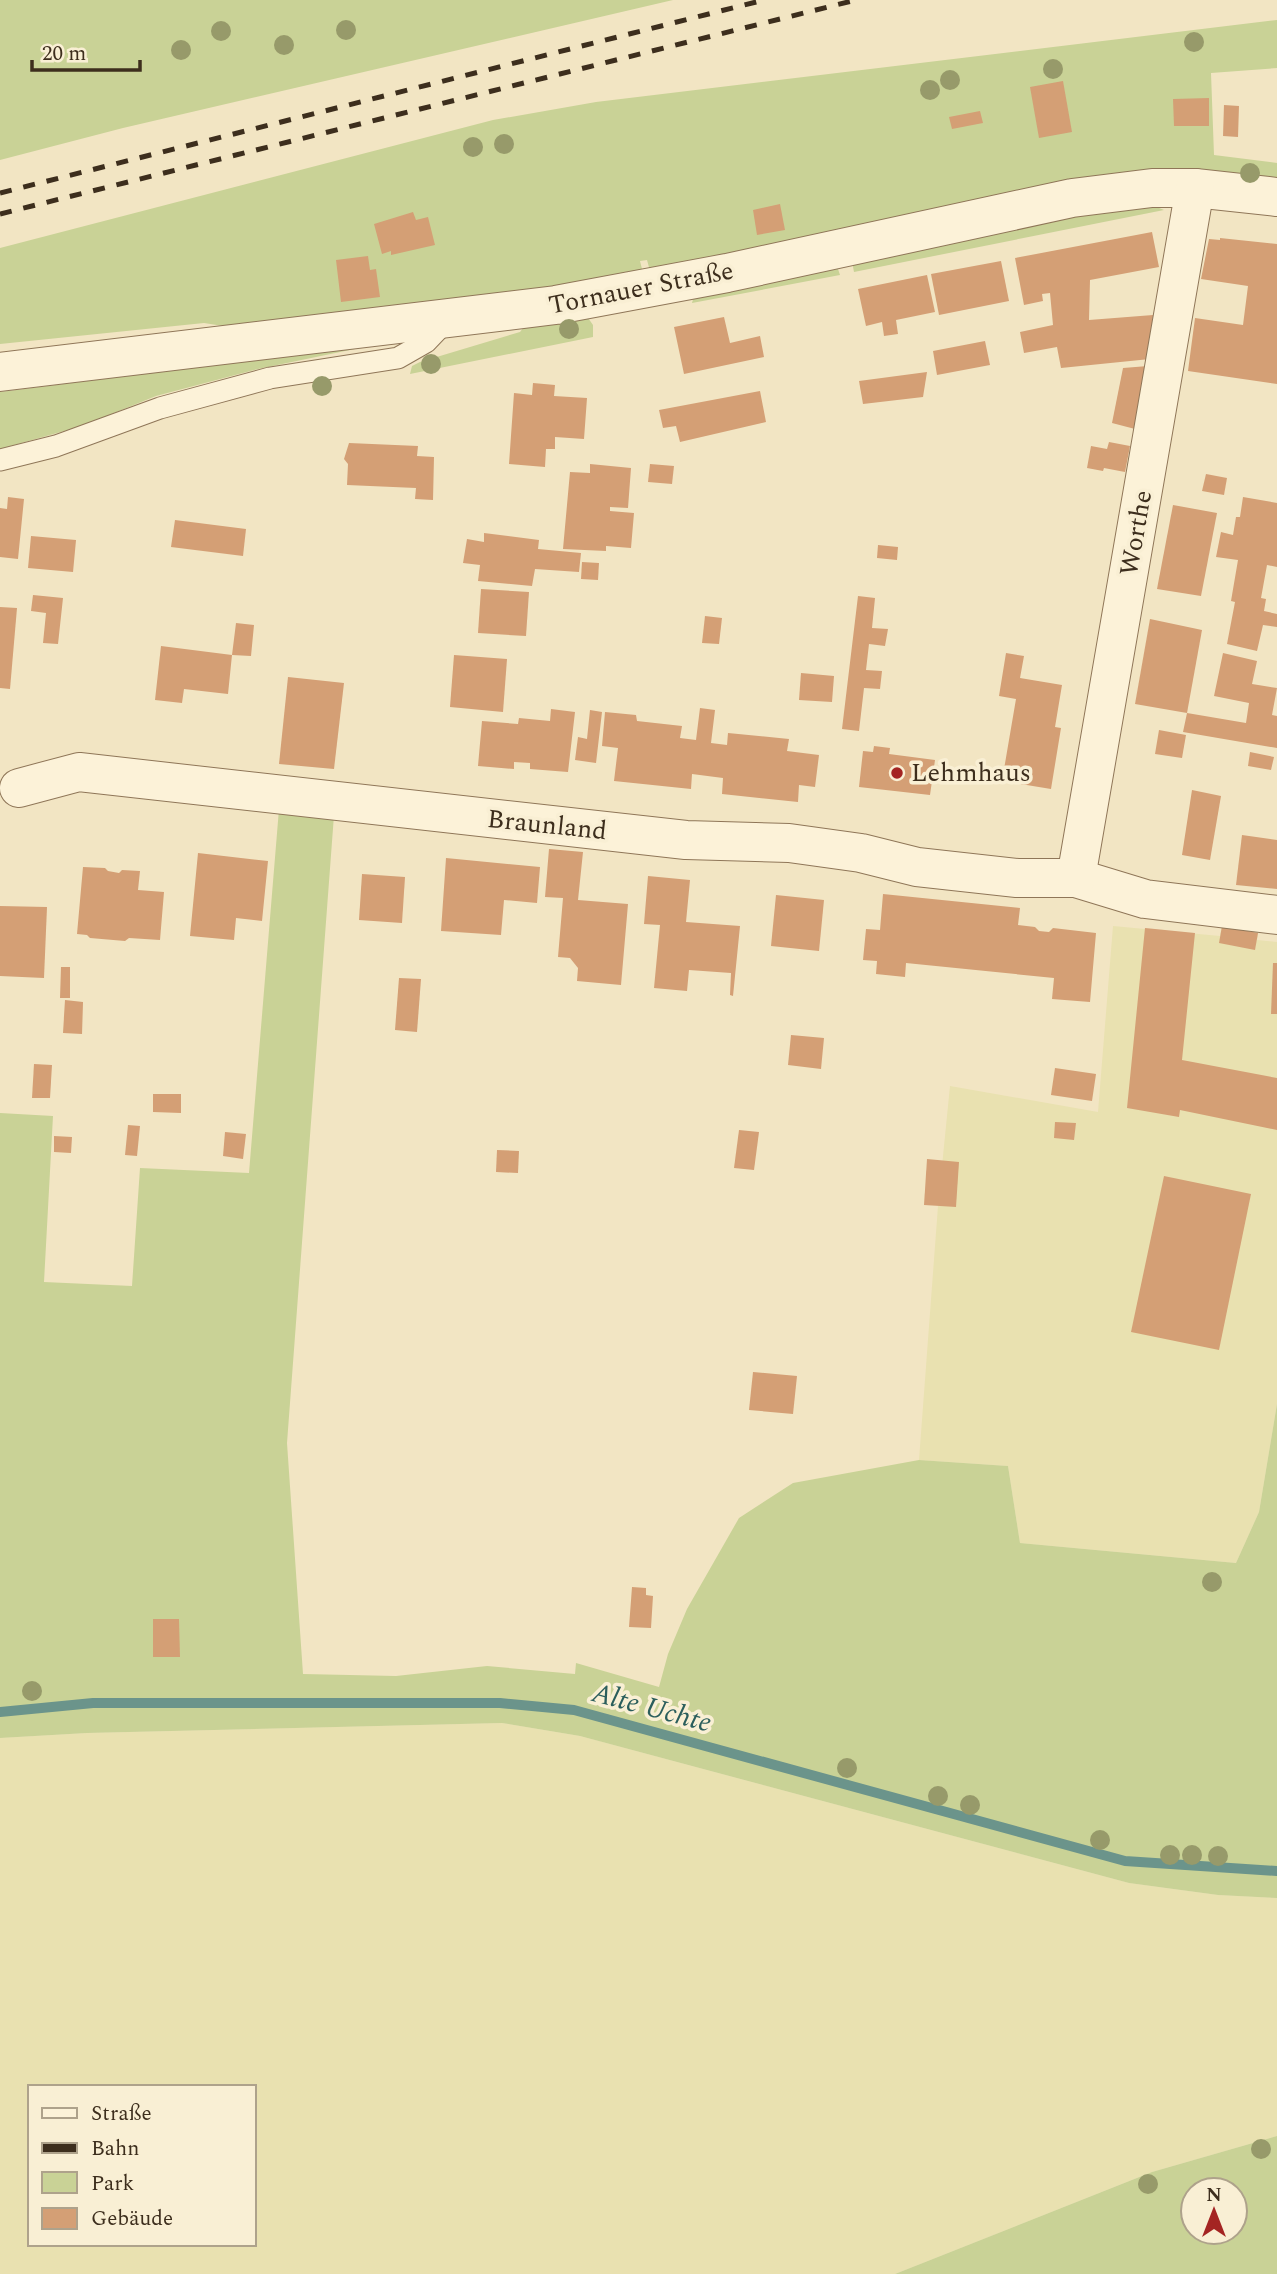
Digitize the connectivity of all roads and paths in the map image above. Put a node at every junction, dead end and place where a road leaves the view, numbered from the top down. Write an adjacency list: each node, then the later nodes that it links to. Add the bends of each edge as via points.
1 (1195, 188): 2 (street, Tornauer Straße); 3 (street, Tornauer Straße, via 1072,198 727,273); 7 (street, Worthe)
2 (1277, 197)
3 (447, 320): 4 (street, Tornauer Straße); 5 (lane, via 426,342 398,358 270,379 160,408 56,446)
4 (0, 372)
5 (0, 460)
6 (19, 788): 7 (street, Braunland, via 79,772 686,840 789,843 917,867 1017,878)
7 (1076, 878): 8 (street, Braunland, via 1145,899)
8 (1277, 915)

